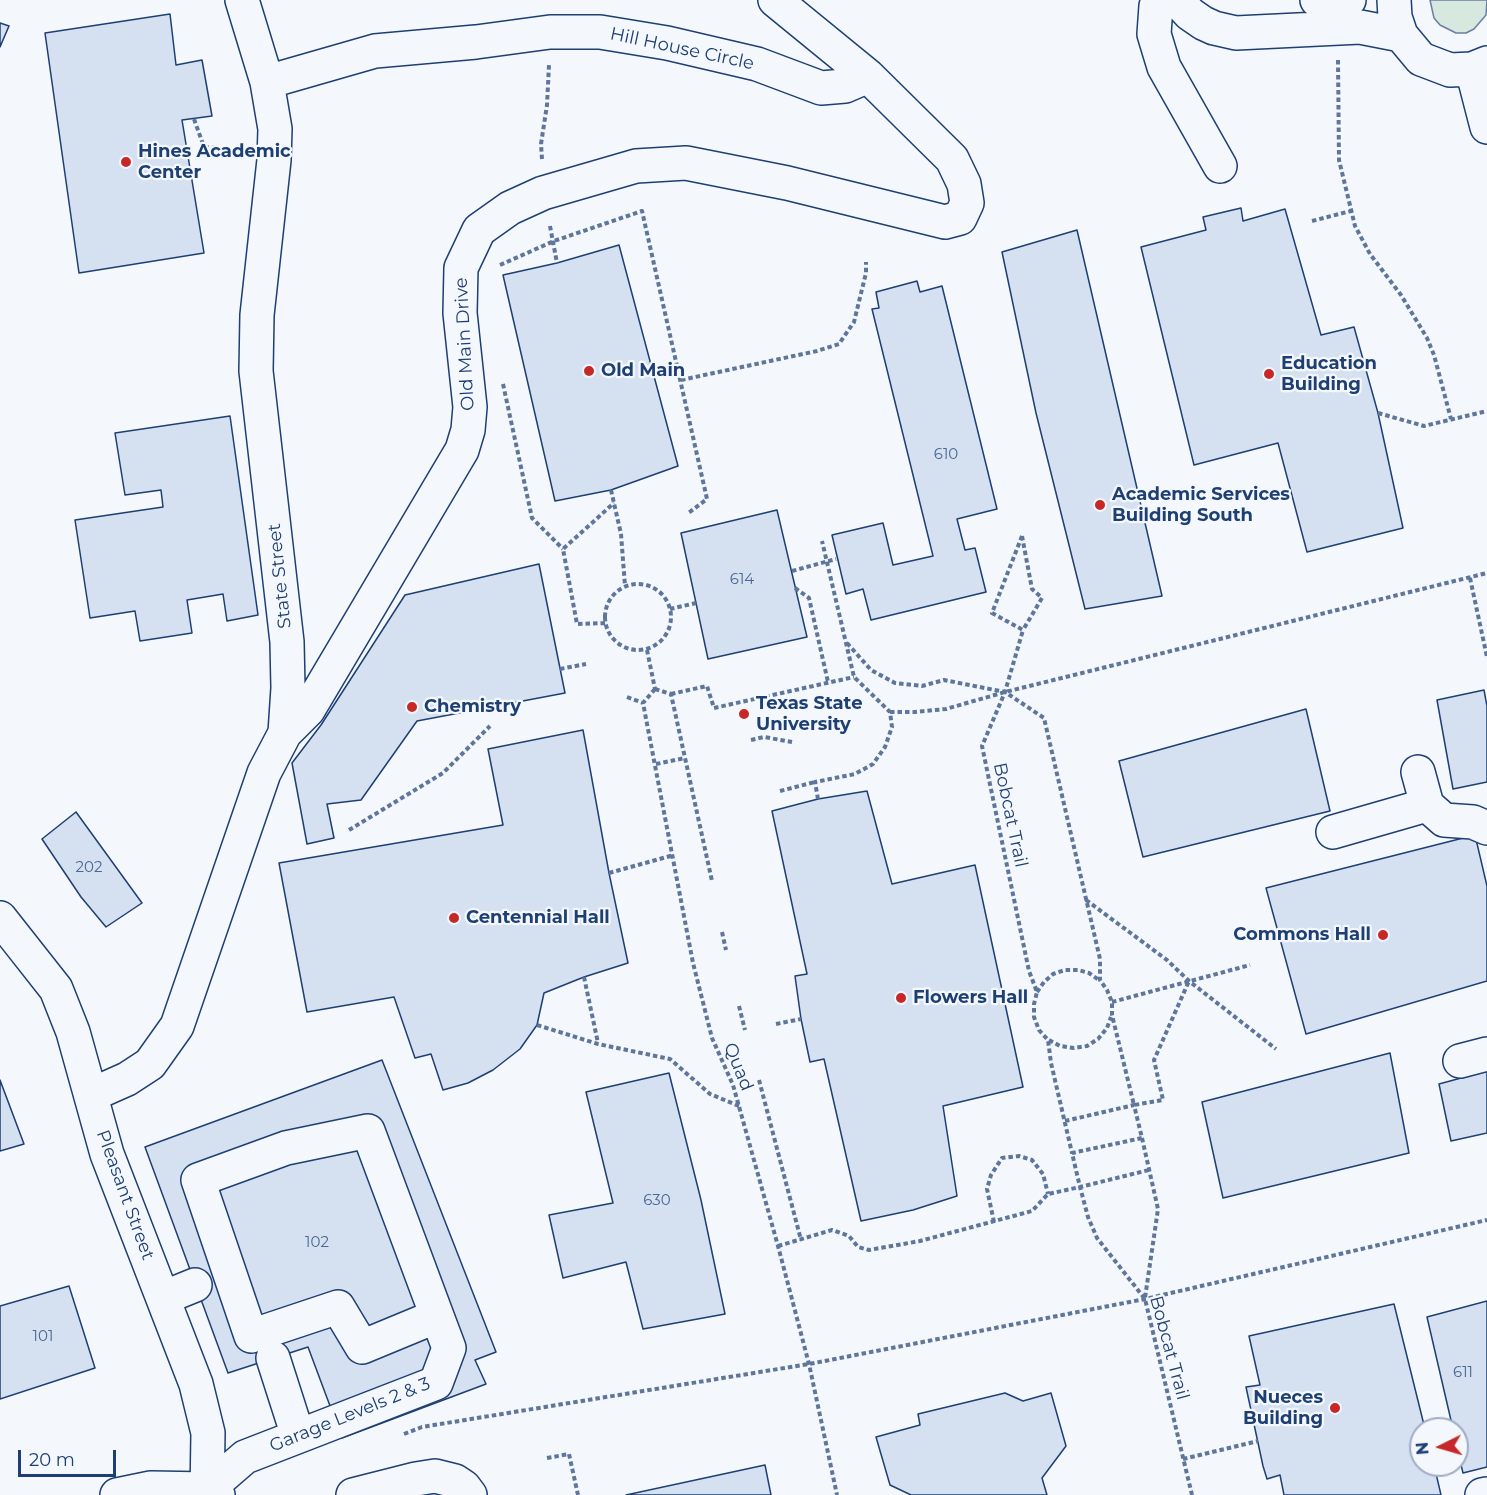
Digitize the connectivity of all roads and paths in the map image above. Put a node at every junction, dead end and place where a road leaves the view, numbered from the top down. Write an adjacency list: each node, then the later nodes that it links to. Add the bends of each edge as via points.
1 (242, 0): 13 (street, State Street)
2 (775, 0): 12 (street)
3 (1159, 0): 17 (street, via 1154,34 1164,67)
4 (1177, 0): 8 (street, via 1203,23 1236,33 1360,27)
5 (1317, 0): 6 (street)
6 (1349, 0)
7 (1394, 0): 8 (street)
8 (1401, 35): 11 (street, via 1421,59 1432,64 1450,70)
9 (1338, 56): 19 (path, via 1339,160)
10 (549, 62): 18 (path, via 541,144)
11 (1479, 66): 15 (street)
12 (868, 76): 13 (street, Hill House Circle, via 845,86 821,88 757,64 667,42 600,32 550,32 375,51); 18 (street, Old Main Drive, via 952,159 967,203 960,218 945,222 686,163 636,166)
13 (267, 82): 59 (street, State Street, via 275,129 274,160 257,315 256,371 287,642)
14 (194, 119): 16 (path, via 204,147)
15 (1487, 127)
16 (230, 149)
17 (1220, 166)
18 (543, 193): 21 (path); 59 (street, Old Main Drive, via 510,208 478,230 461,268 460,313 470,407 462,450 308,710)
19 (1351, 211): 20 (path); 29 (path, via 1370,255 1427,338)
20 (1312, 221)
21 (554, 241): 23 (path); 24 (path); 26 (path, via 642,211)
22 (866, 262): 26 (path, via 854,322 839,344)
23 (557, 263)
24 (491, 270)
25 (502, 379): 34 (path, via 532,518)
26 (681, 380): 32 (path, via 707,499)
27 (1487, 411): 29 (path)
28 (1378, 413): 29 (path, via 1424,426)
29 (1451, 419)
30 (611, 490): 31 (path)
31 (614, 503): 34 (path); 39 (path)
32 (687, 514)
33 (822, 541): 45 (path)
34 (563, 549): 43 (path, via 578,624)
35 (836, 558): 36 (path, bridge)
36 (792, 571)
37 (1487, 573): 38 (path)
38 (1470, 578): 47 (path); 53 (path)
39 (625, 586): 42 (path, via 648,585 658,590); 43 (path, via 609,601)
40 (795, 588): 51 (path, via 809,598)
41 (696, 603): 42 (path)
42 (670, 609): 46 (path, via 669,630)
43 (605, 623): 46 (path, via 609,634 625,648)
44 (1023, 630): 44 (path, Bobcat Trail, via 992,613 1022,536 1032,589 1042,598); 53 (path, Bobcat Trail)
45 (847, 643): 50 (path); 53 (path, via 871,670 895,683 922,686 944,680)
46 (647, 650): 52 (path)
47 (1487, 657)
48 (586, 664): 49 (path)
49 (560, 669)
50 (854, 677): 51 (path); 57 (path)
51 (828, 682): 54 (path, via 714,708 707,686)
52 (655, 689): 54 (path); 56 (path)
53 (1005, 692): 57 (path, via 946,709); 75 (path, via 1044,718); 83 (path, Bobcat Trail, via 982,746 1029,971)
54 (671, 694): 62 (path)
55 (627, 697): 56 (path)
56 (643, 703): 63 (path, Quad)
57 (890, 712): 65 (path, via 892,727 873,764 855,774)
58 (490, 726): 70 (path, via 443,773)
59 (285, 733): 95 (street, State Street, via 264,773 177,1026 150,1064)
60 (751, 741): 61 (path, via 764,737)
61 (792, 742)
62 (685, 758): 63 (path); 74 (path)
63 (656, 764): 72 (path, Quad)
64 (1418, 772): 68 (street)
65 (814, 783): 66 (path); 67 (path)
66 (780, 791)
67 (818, 799)
68 (1427, 806): 69 (street, via 1444,820 1473,822); 71 (street)
69 (1487, 828)
70 (349, 830)
71 (1333, 832)
72 (674, 855): 73 (path); 97 (path, Quad, via 693,963 712,1038)
73 (609, 873)
74 (712, 881)
75 (1086, 900): 81 (path, via 1100,959); 82 (path)
76 (0, 918): 95 (street, Pleasant Street, via 56,989)
77 (722, 932): 78 (path)
78 (726, 951)
79 (1250, 964): 82 (path)
80 (584, 977): 92 (path)
81 (1100, 980): 83 (path, via 1089,973 1065,970 1053,974); 84 (path)
82 (1189, 981): 84 (path); 93 (path); 96 (path, via 1154,1060 1163,1100)
83 (1037, 992): 91 (path, Bobcat Trail, via 1034,1017)
84 (1112, 1002): 86 (path)
85 (739, 1006): 90 (path)
86 (1112, 1015): 91 (path, via 1107,1028 1087,1046 1060,1046); 96 (path)
87 (801, 1019): 89 (path)
88 (537, 1024): 92 (path)
89 (776, 1024)
90 (744, 1030)
91 (1048, 1040): 98 (path, Bobcat Trail)
92 (598, 1044): 97 (path, via 670,1059 710,1094)
93 (1276, 1049)
94 (759, 1080): 106 (path)
95 (92, 1095): 109 (street, Pleasant Street, via 107,1154)
96 (1134, 1105): 98 (path); 99 (path)
97 (740, 1107): 107 (path, Quad)
98 (1065, 1121): 100 (path, Bobcat Trail)
99 (1142, 1138): 100 (path); 101 (path)
100 (1072, 1153): 102 (path, Bobcat Trail)
101 (1149, 1170): 102 (path); 110 (path, via 1158,1209)
102 (1080, 1187): 103 (path); 110 (path, Bobcat Trail, via 1097,1238)
103 (1048, 1194): 105 (path, via 1032,1210); 105 (path, via 1043,1174 1032,1160 1019,1155 1002,1158 987,1189)
104 (1487, 1220): 110 (path)
105 (994, 1222): 106 (path, via 869,1250 832,1230)
106 (801, 1240): 107 (path)
107 (778, 1246): 113 (path, Quad)
108 (195, 1285): 109 (street)
109 (163, 1298): 119 (street, Pleasant Street, via 196,1384 208,1433)
110 (1145, 1299): 113 (path); 118 (path, Bobcat Trail)
111 (437, 1316): 111 (street, Garage Levels 2 & 3, via 368,1131 286,1148 198,1180 251,1336 338,1307 362,1347); 114 (street, Garage Levels 2 & 3, via 449,1348 436,1383)
112 (273, 1358): 114 (street)
113 (809, 1364): 115 (path, via 422,1428); 125 (path, Quad)
114 (298, 1436): 119 (street, Garage Levels 2 & 3, via 245,1457)
115 (400, 1436)
116 (1258, 1441): 118 (path)
117 (547, 1458): 124 (path, via 569,1454)
118 (1183, 1459): 126 (path, Bobcat Trail)
119 (211, 1493): 121 (street, via 151,1488)
120 (1487, 1494): 127 (street)
121 (117, 1495)
122 (353, 1495): 123 (street, via 435,1476 455,1481)
123 (470, 1495)
124 (578, 1495)
125 (837, 1495)
126 (1192, 1495)
127 (1482, 1495)

